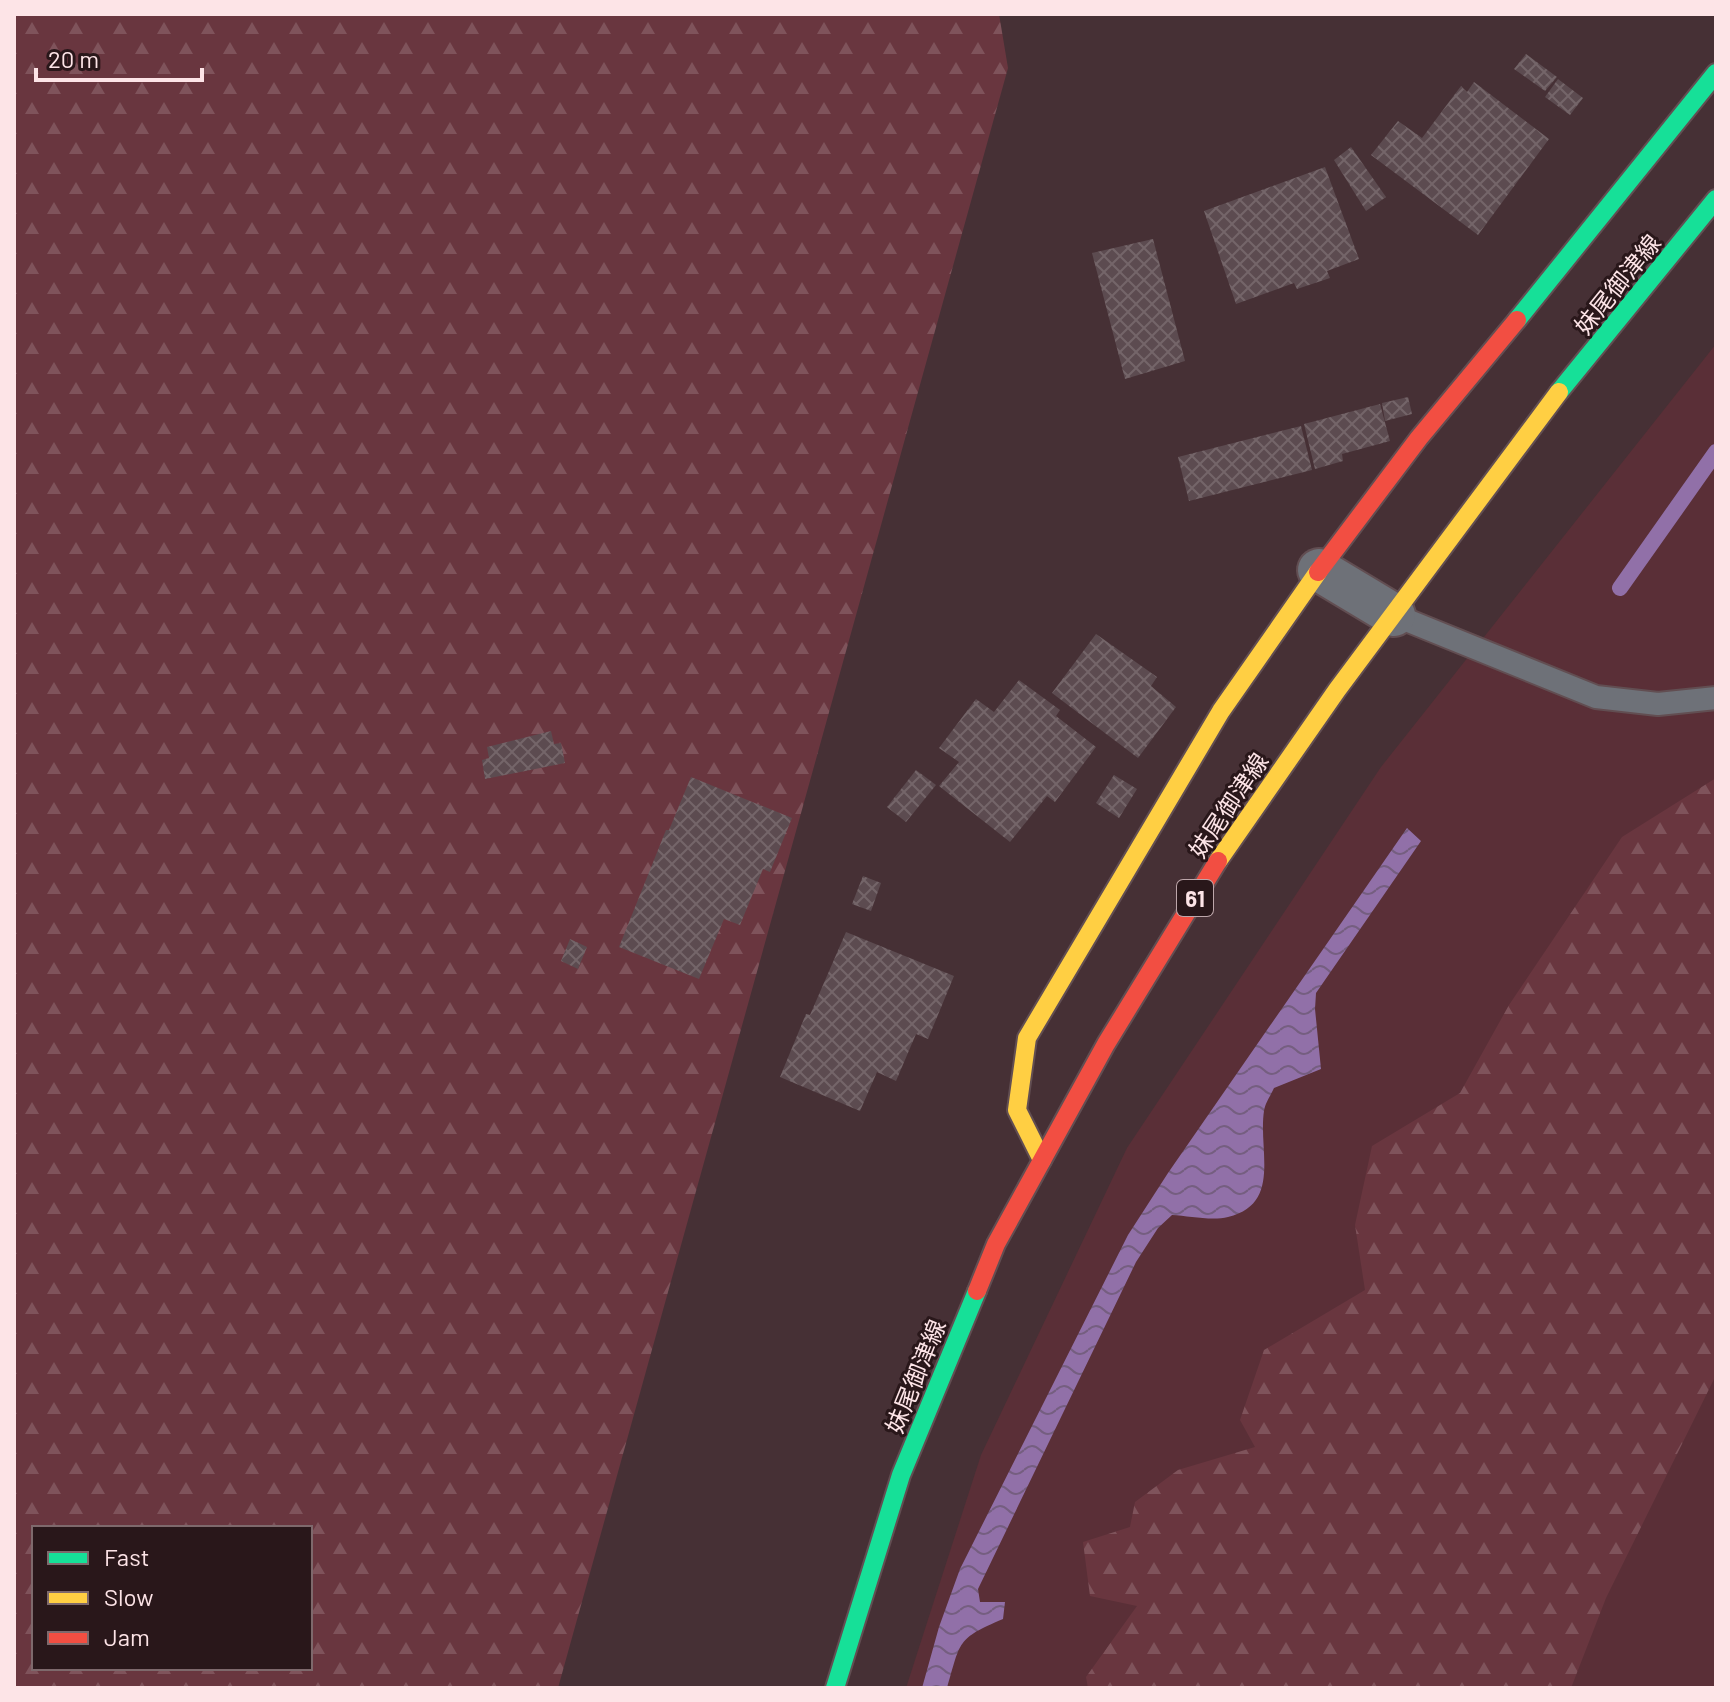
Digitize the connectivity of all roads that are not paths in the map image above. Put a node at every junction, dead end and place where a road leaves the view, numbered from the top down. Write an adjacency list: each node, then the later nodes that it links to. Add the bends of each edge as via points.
1 (1716, 73): 3 (main road, via 1419,438)
2 (1716, 199): 4 (main road, 妹尾御津線 / 61, via 1561,390)
3 (1319, 570): 4 (street); 6 (main road, via 1221,711 1027,1038 1017,1110)
4 (1394, 615): 5 (lane, via 1596,697 1658,704); 6 (main road, 妹尾御津線 / 61, via 1225,849)
5 (1716, 698)
6 (1042, 1160): 7 (main road, 妹尾御津線 / 61, via 996,1244 901,1475)
7 (835, 1688)

